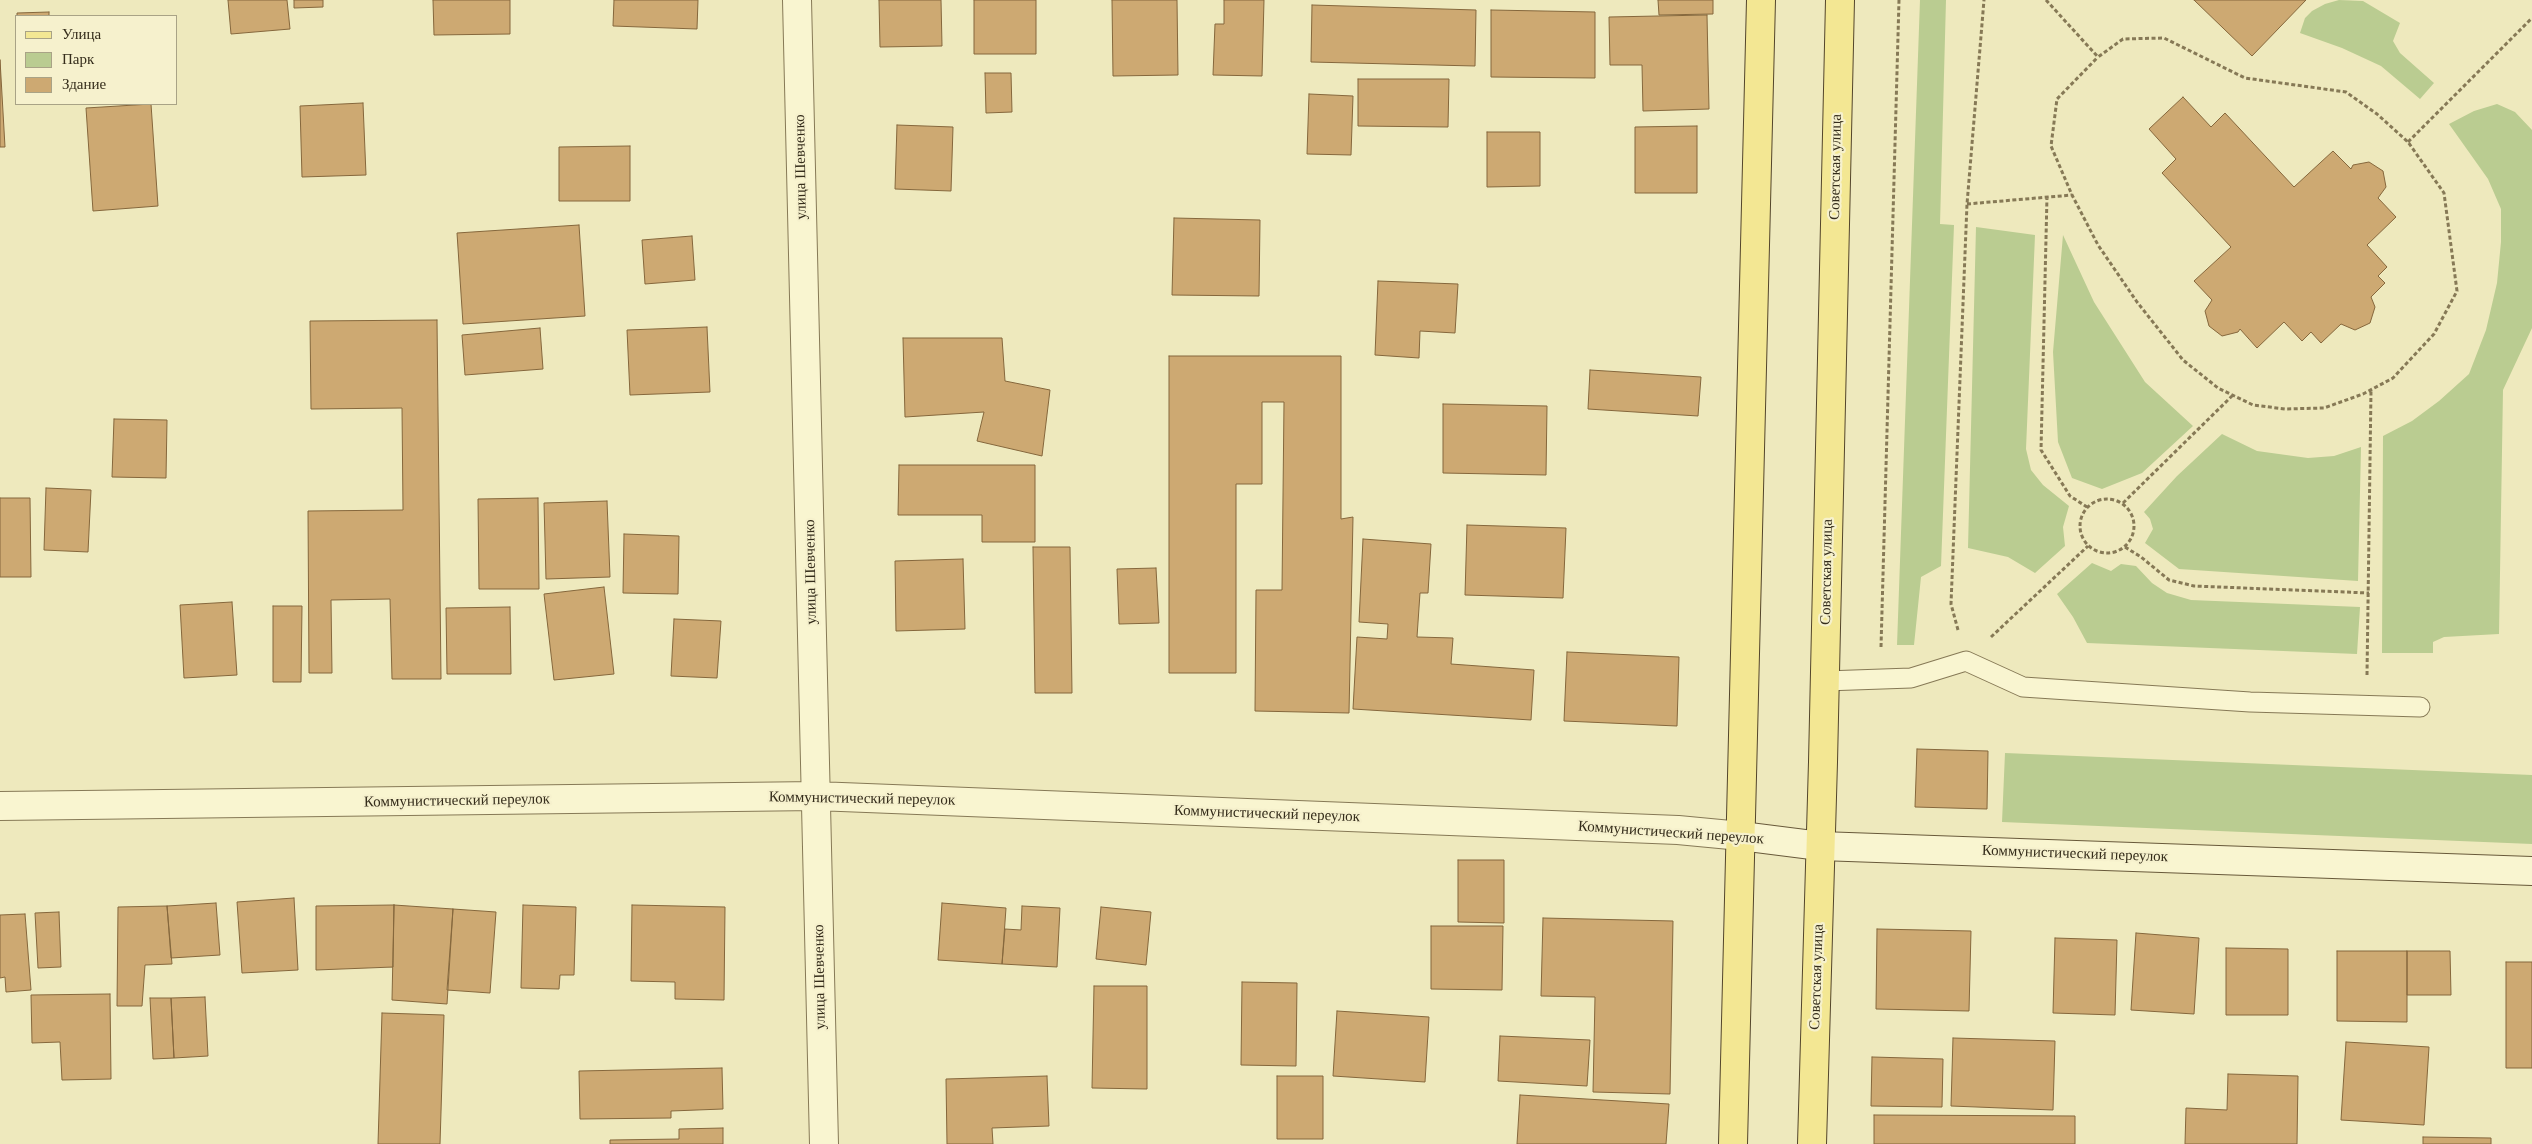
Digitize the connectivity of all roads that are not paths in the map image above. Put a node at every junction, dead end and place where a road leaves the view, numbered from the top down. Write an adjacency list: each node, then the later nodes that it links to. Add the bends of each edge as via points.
1 (797, 0): 6 (street, улица Шевченко)
2 (1761, 0): 8 (main road)
3 (1840, 0): 4 (main road, Советская улица)
4 (1824, 681): 5 (lane, via 1911,678 1966,661 2023,687 2250,702); 9 (main road, Советская улица)
5 (2420, 707)
6 (816, 796): 7 (street, Коммунистический переулок); 8 (street, Коммунистический переулок); 11 (street, улица Шевченко)
7 (0, 806)
8 (1741, 836): 9 (street, Коммунистический переулок); 12 (main road)
9 (1820, 846): 10 (street, Коммунистический переулок); 13 (main road, Советская улица)
10 (2532, 871)
11 (824, 1144)
12 (1733, 1144)
13 (1812, 1144)

